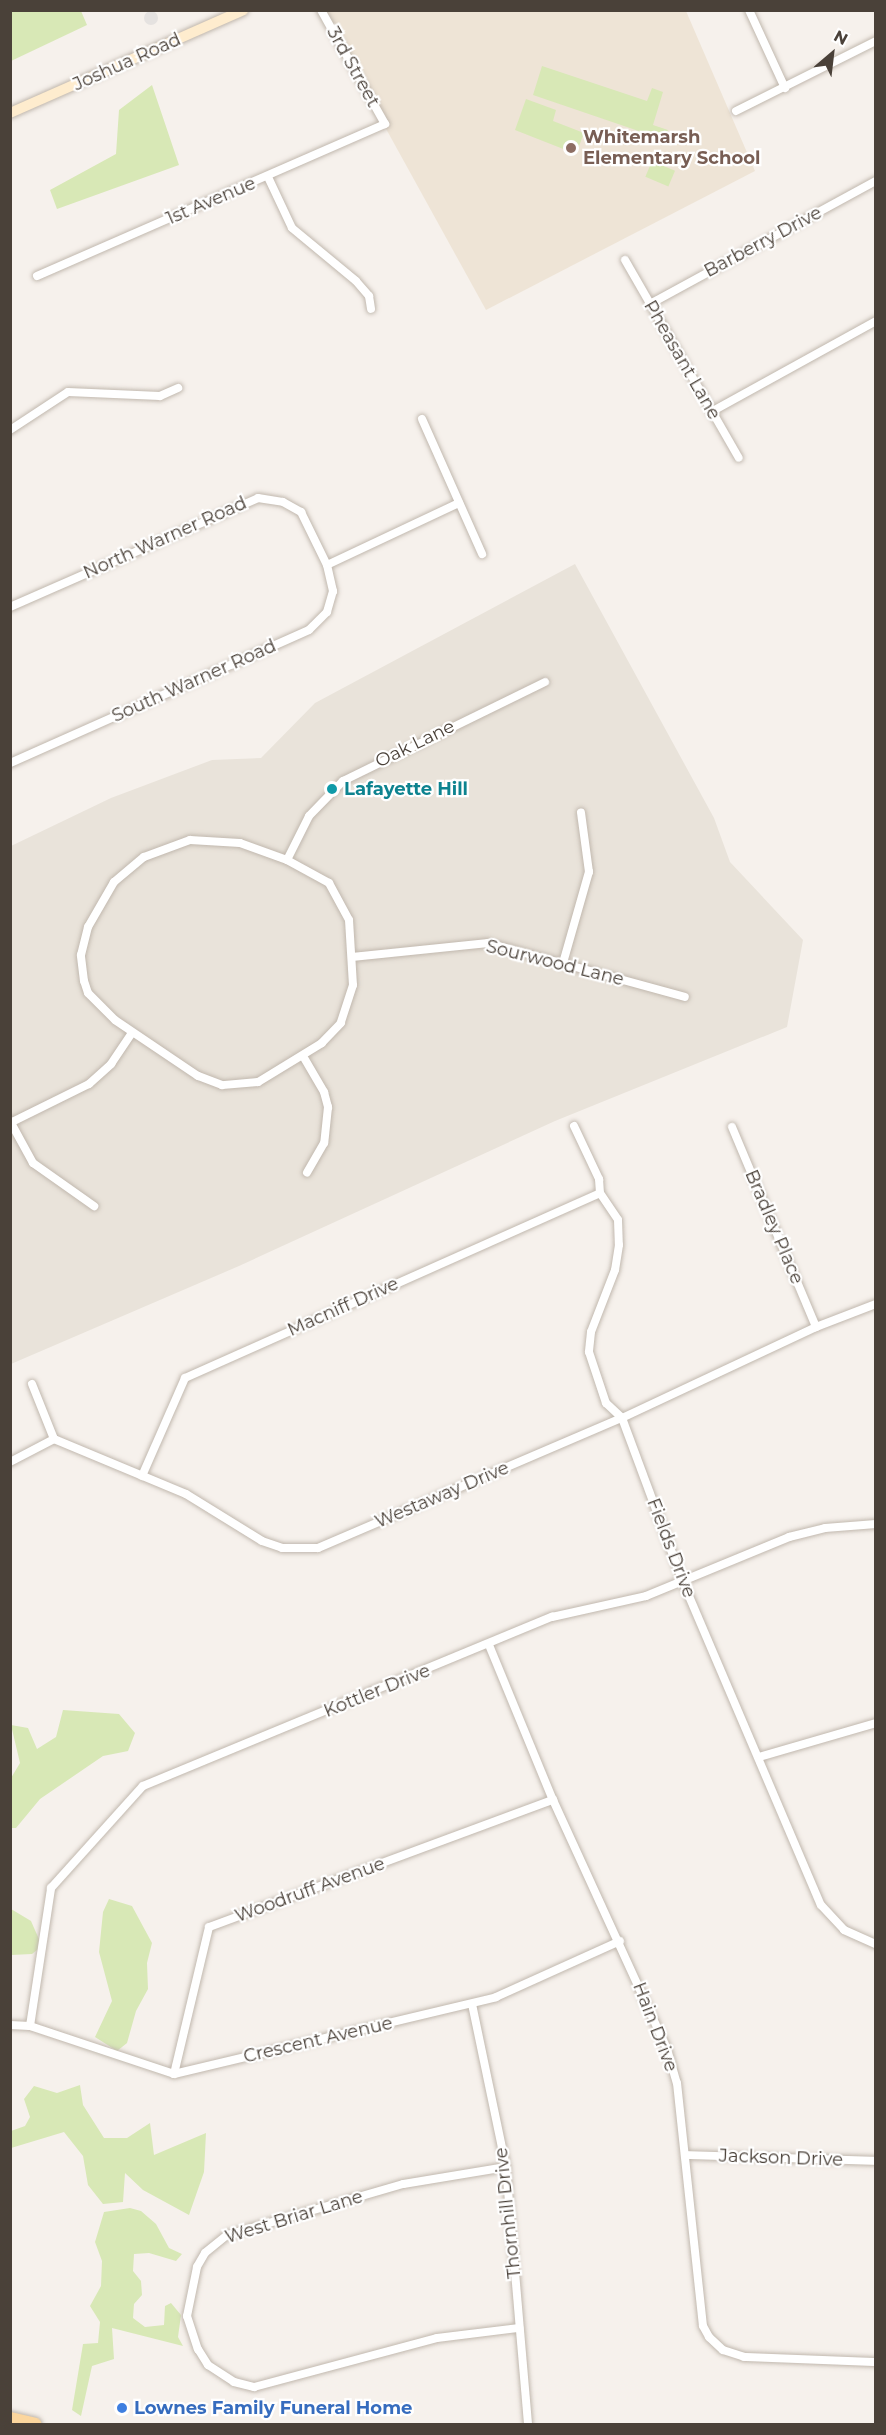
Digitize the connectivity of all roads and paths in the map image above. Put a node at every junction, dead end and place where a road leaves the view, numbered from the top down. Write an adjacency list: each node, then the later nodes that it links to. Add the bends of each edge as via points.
1 (243, 10): 7 (main road, Joshua Road)
2 (321, 10): 8 (street, 3rd Street)
3 (749, 10): 5 (street)
4 (876, 41): 5 (street)
5 (785, 88): 6 (street)
6 (736, 111)
7 (10, 113)
8 (385, 124): 9 (street, 1st Avenue)
9 (268, 177): 12 (street, 1st Avenue); 14 (street, via 292,228 356,280 369,296)
10 (876, 181): 13 (street, Barberry Drive)
11 (626, 260): 13 (street, Pheasant Lane)
12 (37, 276)
13 (650, 304): 17 (street, Pheasant Lane)
14 (371, 309)
15 (876, 321): 17 (street)
16 (178, 388): 19 (street, via 160,396 80,390 60,394)
17 (711, 412): 20 (street, Pheasant Lane)
18 (422, 419): 21 (street)
19 (10, 430)
20 (739, 458)
21 (459, 503): 22 (street); 23 (street)
22 (482, 554)
23 (327, 565): 24 (street, North Warner Road, via 300,512 283,502 258,498); 26 (street, South Warner Road, via 332,602 323,619 309,630)
24 (10, 607)
25 (544, 682): 28 (street, Oak Lane, via 342,781 314,809)
26 (10, 763)
27 (581, 813): 30 (street, via 589,872)
28 (287, 860): 29 (street, via 338,892 349,920); 32 (street, via 240,843 190,840 144,857 114,882 93,912 82,969 88,993)
29 (352, 957): 30 (street, Sourwood Lane, via 479,943); 33 (street, via 353,985 347,1010 332,1033)
30 (563, 963): 31 (street, Sourwood Lane)
31 (685, 997)
32 (132, 1033): 33 (street, via 198,1076 222,1085 258,1082); 34 (street, via 111,1064 89,1084)
33 (303, 1056): 37 (street, via 324,1092 328,1107 324,1143)
34 (11, 1122): 39 (street, via 33,1163)
35 (574, 1126): 38 (street, Fields Drive, via 599,1179)
36 (732, 1127): 41 (street, Bradley Place)
37 (307, 1172)
38 (600, 1193): 43 (street, Fields Drive, via 618,1220 620,1245 615,1270 591,1332 589,1352 606,1403); 46 (street, Macniff Drive, via 185,1378)
39 (94, 1206)
40 (876, 1304): 41 (street, Westaway Drive)
41 (816, 1327): 43 (street, Westaway Drive)
42 (32, 1384): 44 (street)
43 (622, 1418): 46 (street, Westaway Drive, via 318,1548 303,1550 262,1541 186,1494); 48 (street, Fields Drive)
44 (54, 1439): 45 (street); 46 (street, Westaway Drive)
45 (10, 1462)
46 (142, 1476)
47 (876, 1524): 48 (street, Kottler Drive, via 825,1528 789,1536)
48 (682, 1582): 49 (street, Kottler Drive, via 646,1596 552,1617); 51 (street, Fields Drive)
49 (489, 1645): 52 (street, Hain Drive); 57 (street, Kottler Drive, via 143,1786 51,1888)
50 (876, 1724): 51 (street)
51 (759, 1757): 54 (street, Fields Drive, via 820,1905 844,1930)
52 (553, 1800): 53 (street, Hain Drive); 58 (street, Woodruff Avenue, via 208,1927)
53 (620, 1941): 55 (street, Crescent Avenue); 59 (street, Hain Drive, via 667,2049 677,2083)
54 (876, 1944)
55 (472, 2004): 58 (street, Crescent Avenue); 61 (street, Thornhill Drive)
56 (10, 2025): 57 (street)
57 (30, 2026): 58 (street)
58 (174, 2074)
59 (686, 2155): 60 (street, Jackson Drive); 63 (street, Hain Drive, via 703,2326 709,2337 723,2350 744,2357)
60 (876, 2161)
61 (506, 2167): 62 (street, Thornhill Drive); 62 (street, West Briar Lane, via 403,2184 227,2235 204,2253 197,2267 188,2316 195,2343 208,2365 234,2382 254,2387 437,2338)
62 (519, 2328): 66 (street, Thornhill Drive)
63 (876, 2362)
64 (10, 2418): 65 (main road)
65 (35, 2424)
66 (528, 2424)

